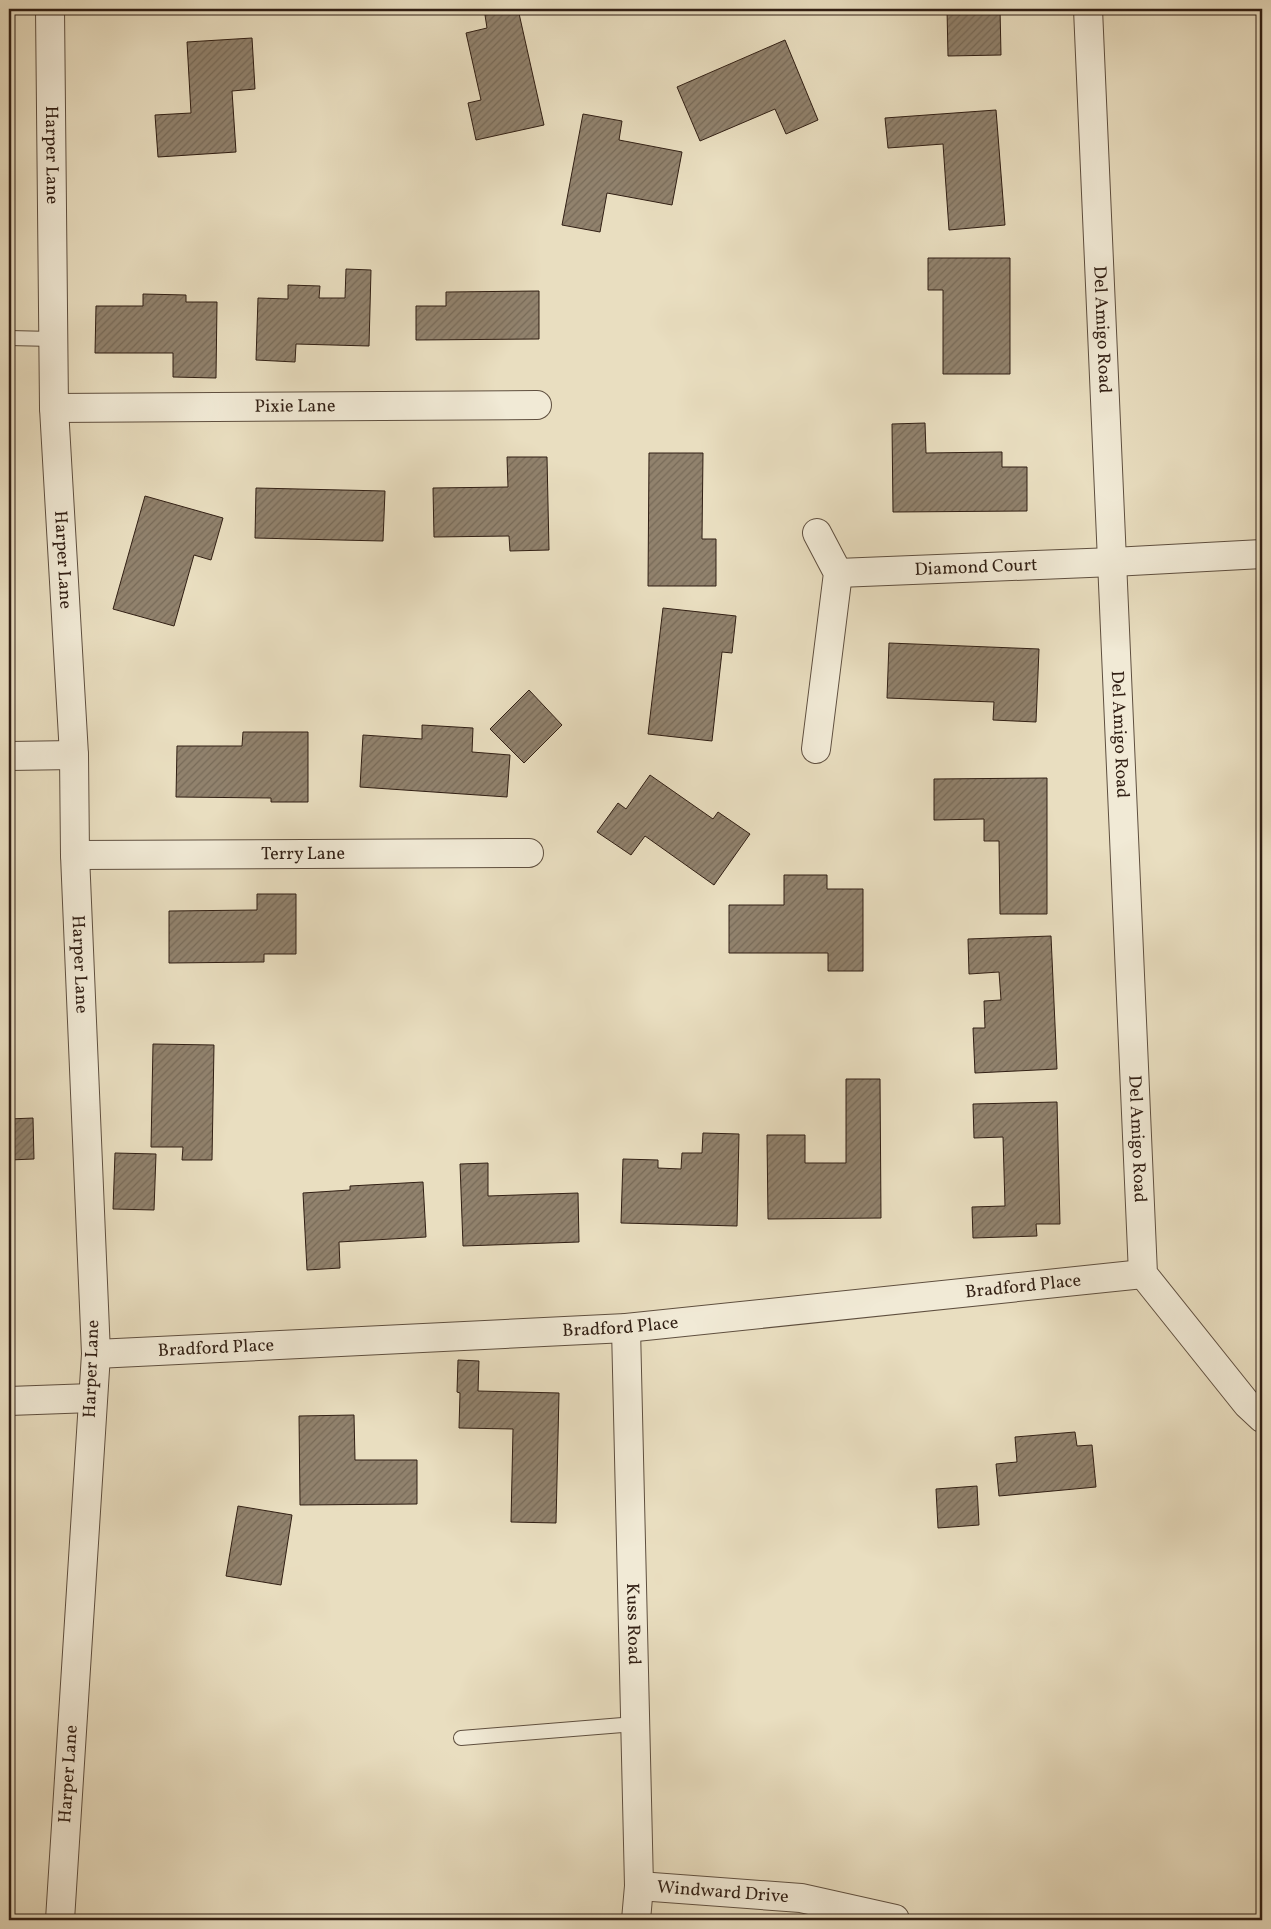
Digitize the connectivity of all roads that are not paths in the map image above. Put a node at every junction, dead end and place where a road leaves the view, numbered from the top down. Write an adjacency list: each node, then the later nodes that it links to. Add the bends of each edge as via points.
1 (50, 9): 4 (street, Harper Lane)
2 (1088, 9): 9 (street, Del Amigo Road)
3 (9, 338): 4 (lane)
4 (53, 339): 6 (street, Harper Lane)
5 (537, 405): 6 (street, Pixie Lane)
6 (54, 408): 12 (street, Harper Lane)
7 (817, 533): 10 (street)
8 (1262, 554): 9 (street, Diamond Court)
9 (1113, 562): 10 (street, Diamond Court); 16 (street, Del Amigo Road)
10 (838, 573): 11 (street)
11 (816, 749)
12 (74, 755): 13 (street); 15 (street, Harper Lane)
13 (9, 756)
14 (528, 853): 15 (street, Terry Lane)
15 (75, 855): 18 (street, Harper Lane)
16 (1143, 1274): 17 (street, Bradford Place); 21 (street, via 1247,1404)
17 (626, 1328): 18 (street, Bradford Place); 22 (street, Kuss Road)
18 (96, 1354): 19 (street, Harper Lane)
19 (92, 1398): 20 (street); 26 (street, Harper Lane)
20 (9, 1401)
21 (1262, 1418)
22 (635, 1724): 23 (lane); 24 (street, Kuss Road)
23 (461, 1738)
24 (639, 1886): 25 (street, Windward Drive, via 801,1898); 27 (street, Kuss Road)
25 (895, 1919)
26 (60, 1920)
27 (636, 1920)

